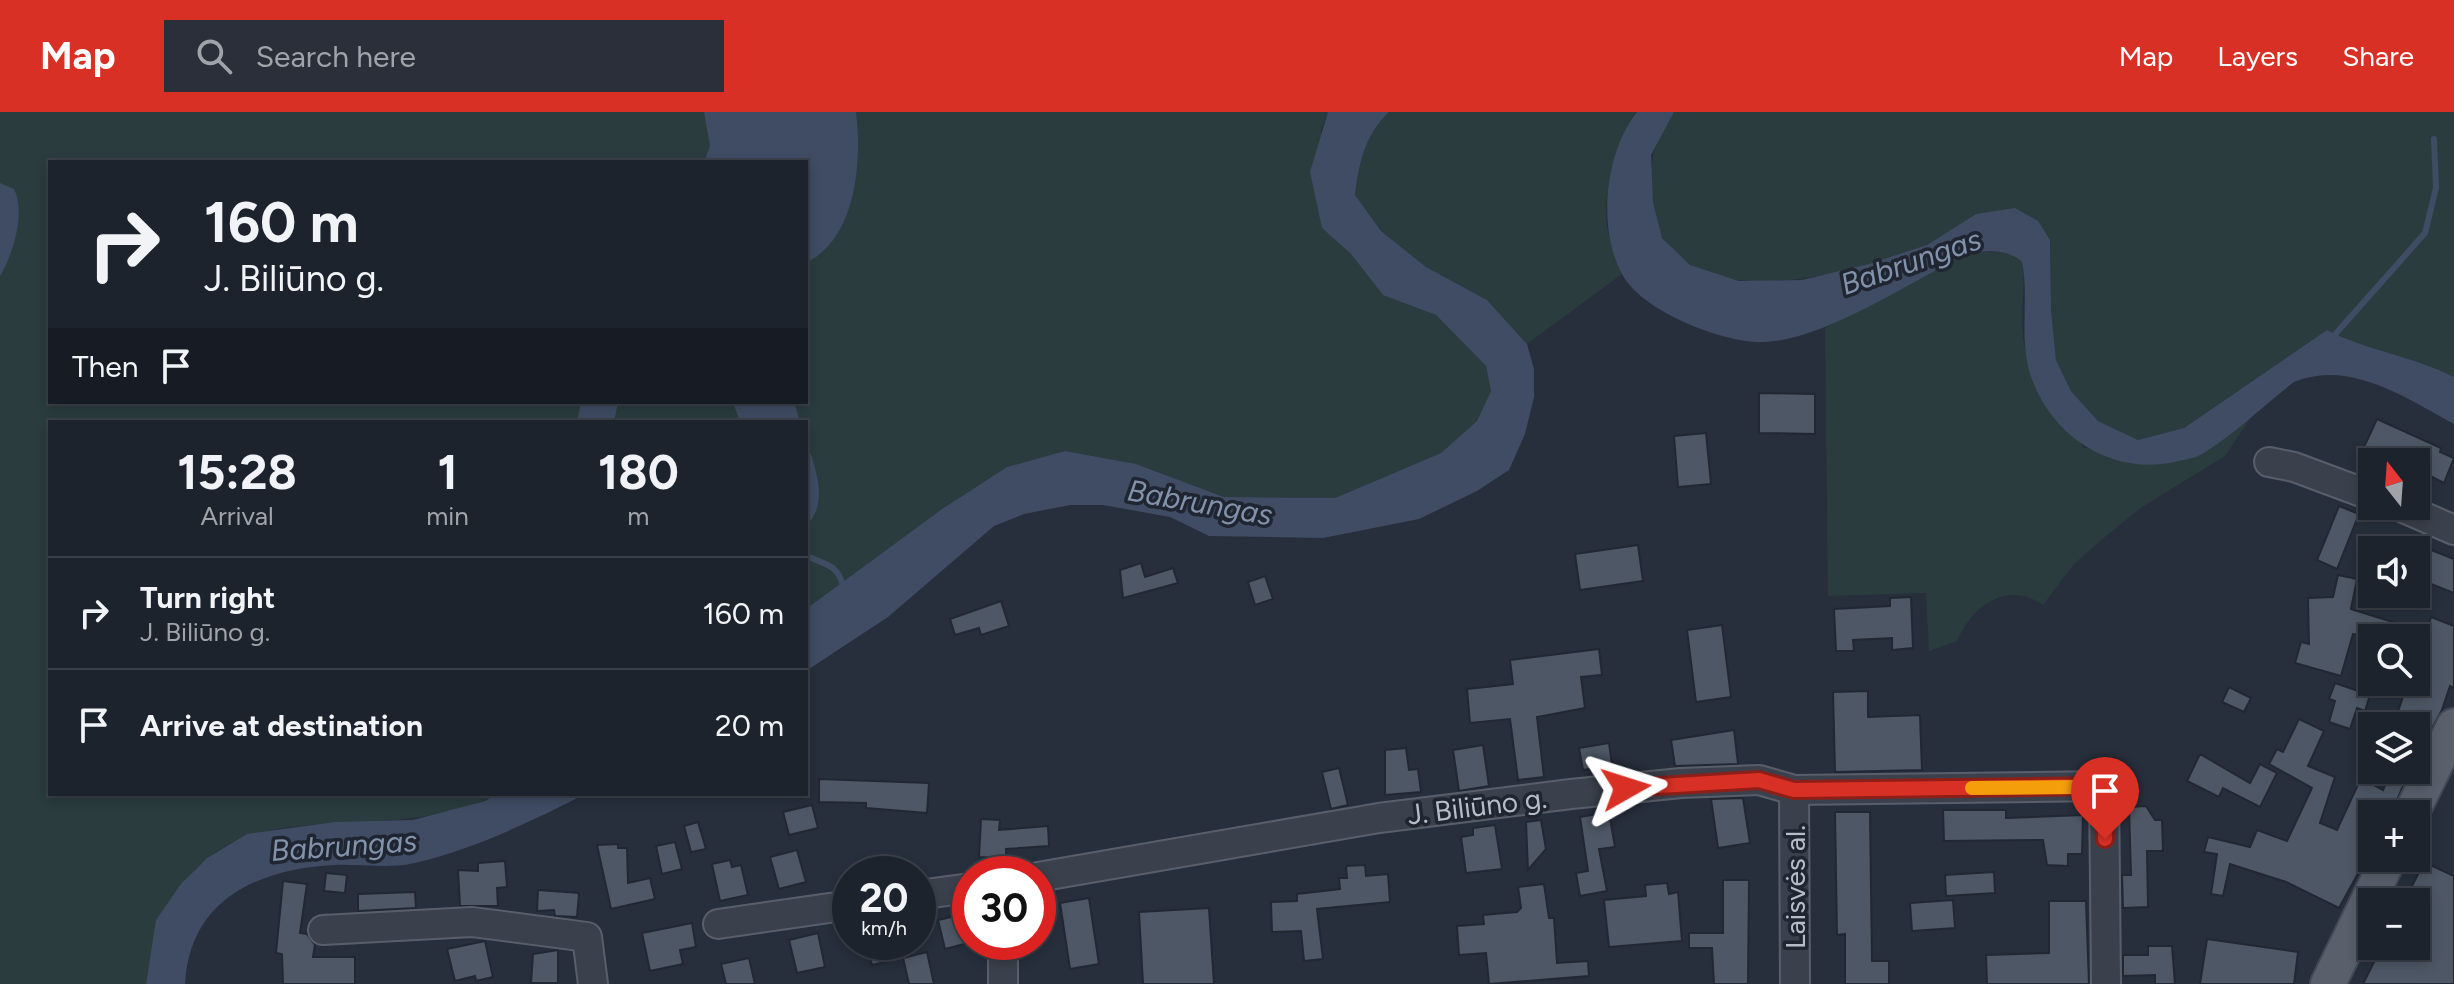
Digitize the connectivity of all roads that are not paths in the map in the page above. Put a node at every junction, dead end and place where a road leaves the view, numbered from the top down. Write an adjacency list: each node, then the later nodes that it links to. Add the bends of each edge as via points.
1 (2269, 462): 2 (street)
2 (2358, 491)
3 (2430, 520): 4 (street)
4 (2454, 530)
5 (2454, 726): 7 (main road)
6 (1794, 790): 9 (street, J. Biliūno g., via 1759,780 1571,794 1379,818); 16 (street, Laisvės al.); 17 (street, J. Biliūno g., via 2104,786)
7 (2418, 800)
8 (2382, 872): 18 (main road)
9 (1056, 874)
10 (832, 908): 11 (street)
11 (718, 924)
12 (323, 930): 14 (street, via 472,922 587,937)
13 (1003, 960): 15 (street)
14 (593, 984)
15 (1003, 984)
16 (1795, 984)
17 (2106, 984)
18 (2328, 984)

